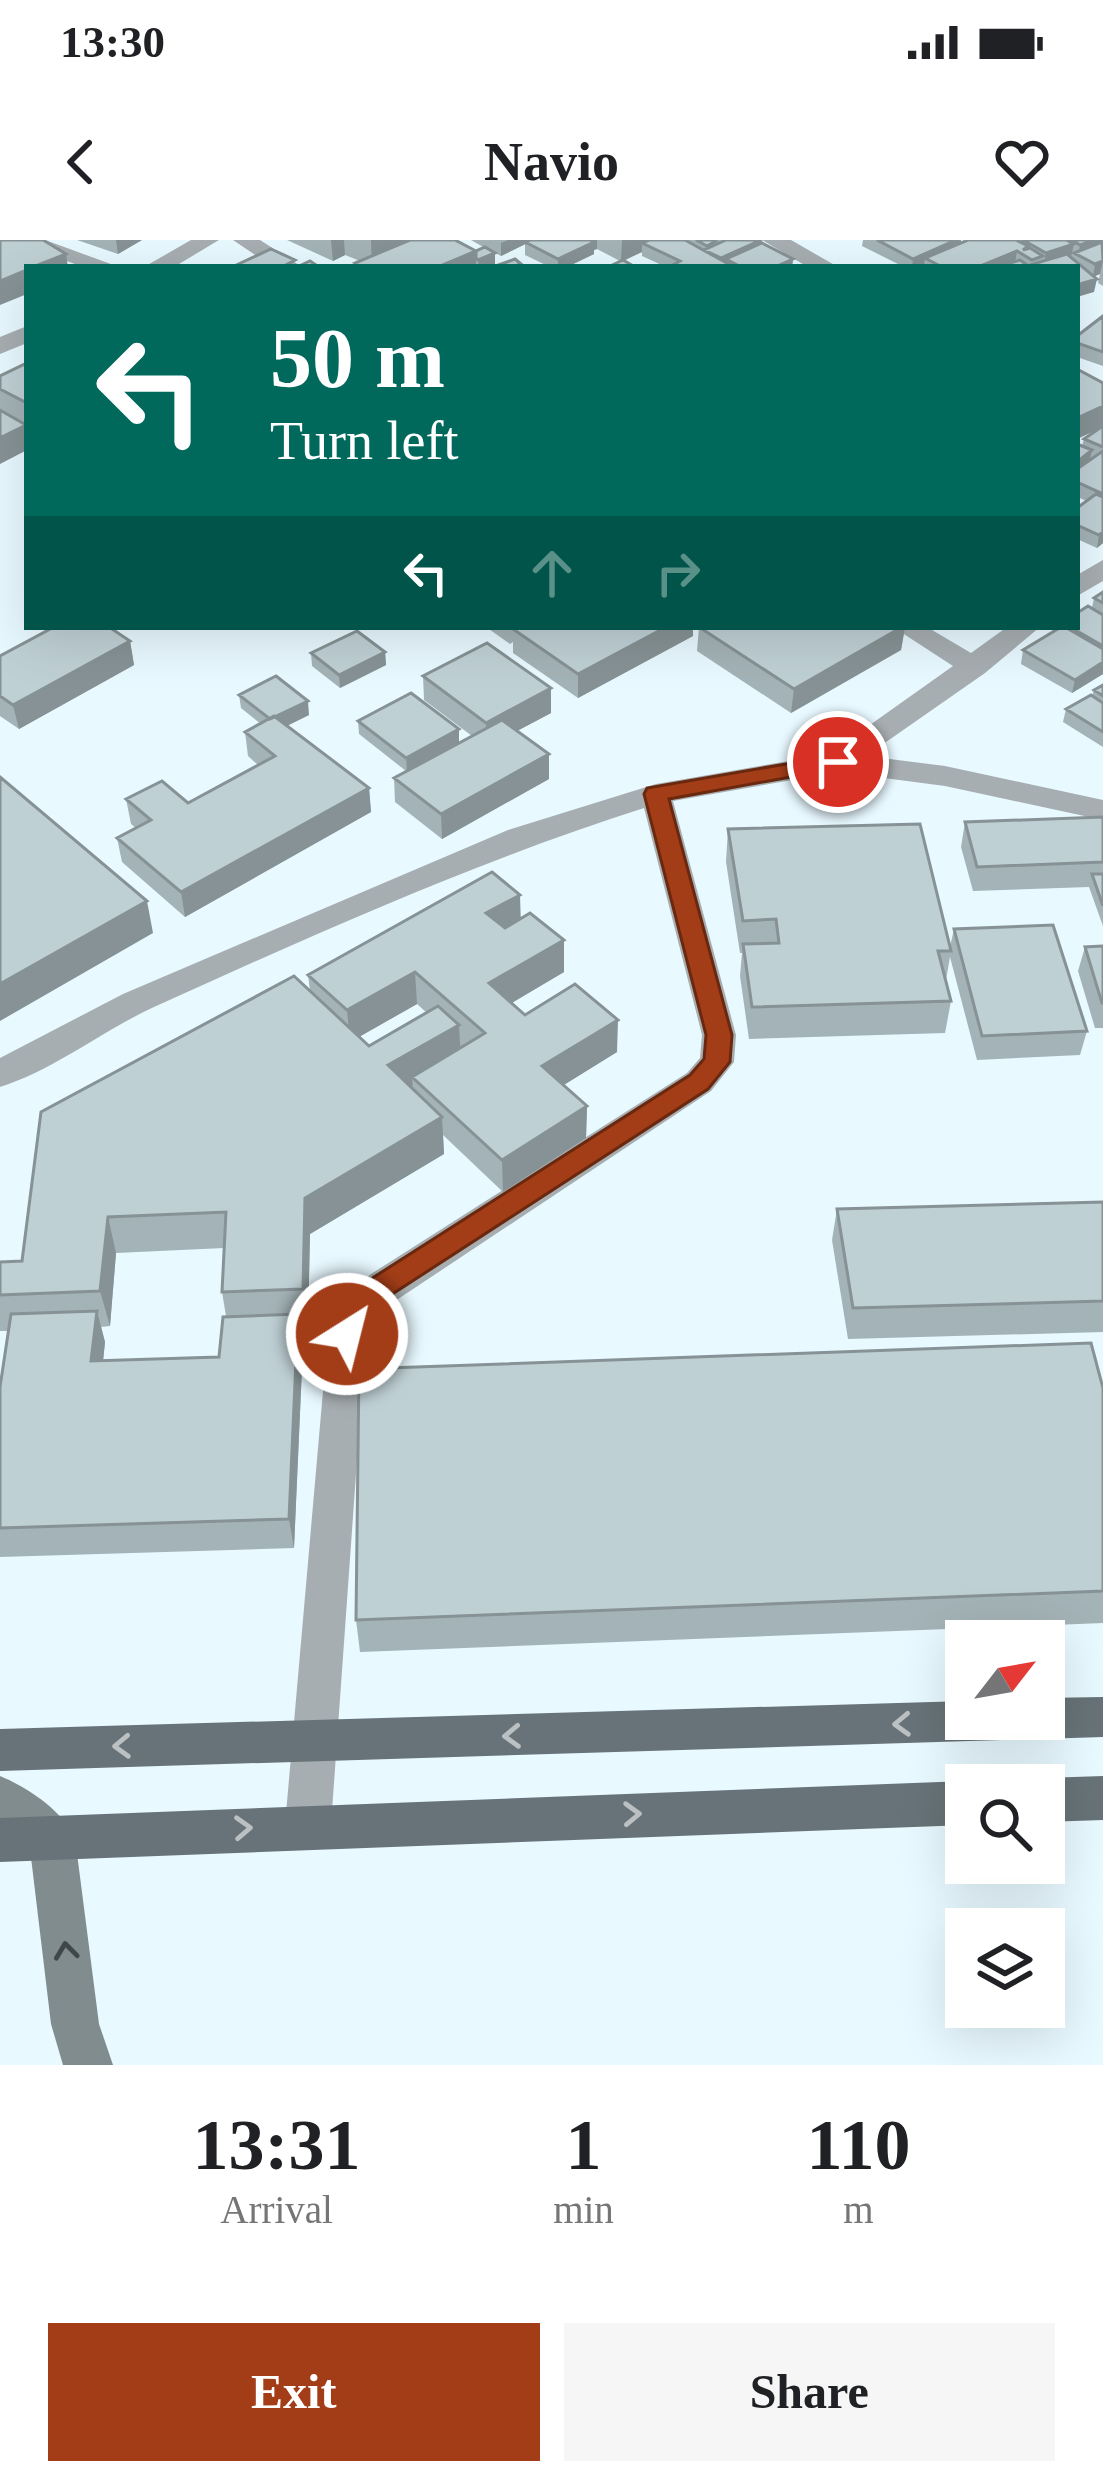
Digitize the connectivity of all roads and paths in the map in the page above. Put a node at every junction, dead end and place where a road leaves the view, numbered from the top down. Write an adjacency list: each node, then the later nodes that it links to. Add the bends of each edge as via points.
1 (21, 240): 7 (street)
2 (208, 240): 8 (street)
3 (244, 240): 9 (street)
4 (773, 240): 6 (street)
5 (838, 240): 6 (street)
6 (800, 255): 10 (street)
7 (97, 264)
8 (162, 264)
9 (285, 264)
10 (820, 264)
11 (912, 630): 13 (street)
12 (1022, 630): 13 (street)
13 (975, 667): 14 (street)
14 (838, 762): 15 (street); 16 (street)
15 (656, 794): 17 (street, via 519,837 334,913 135,1002); 19 (street, via 719,1035 717,1062 699,1082 359,1306 347,1334)
16 (1103, 810)
17 (0, 1074)
18 (1103, 1718): 19 (main road, one-way to 19)
19 (312, 1741): 20 (main road, one-way to 20); 25 (street)
20 (0, 1750)
21 (0, 1798): 26 (street)
22 (1103, 1798): 23 (main road)
23 (1065, 1799)
24 (945, 1804): 25 (main road, one-way to 24)
25 (308, 1825): 26 (main road, one-way to 25)
26 (52, 1838): 27 (main road); 28 (street, one-way to 26, via 75,2024)
27 (0, 1840)
28 (88, 2065)

